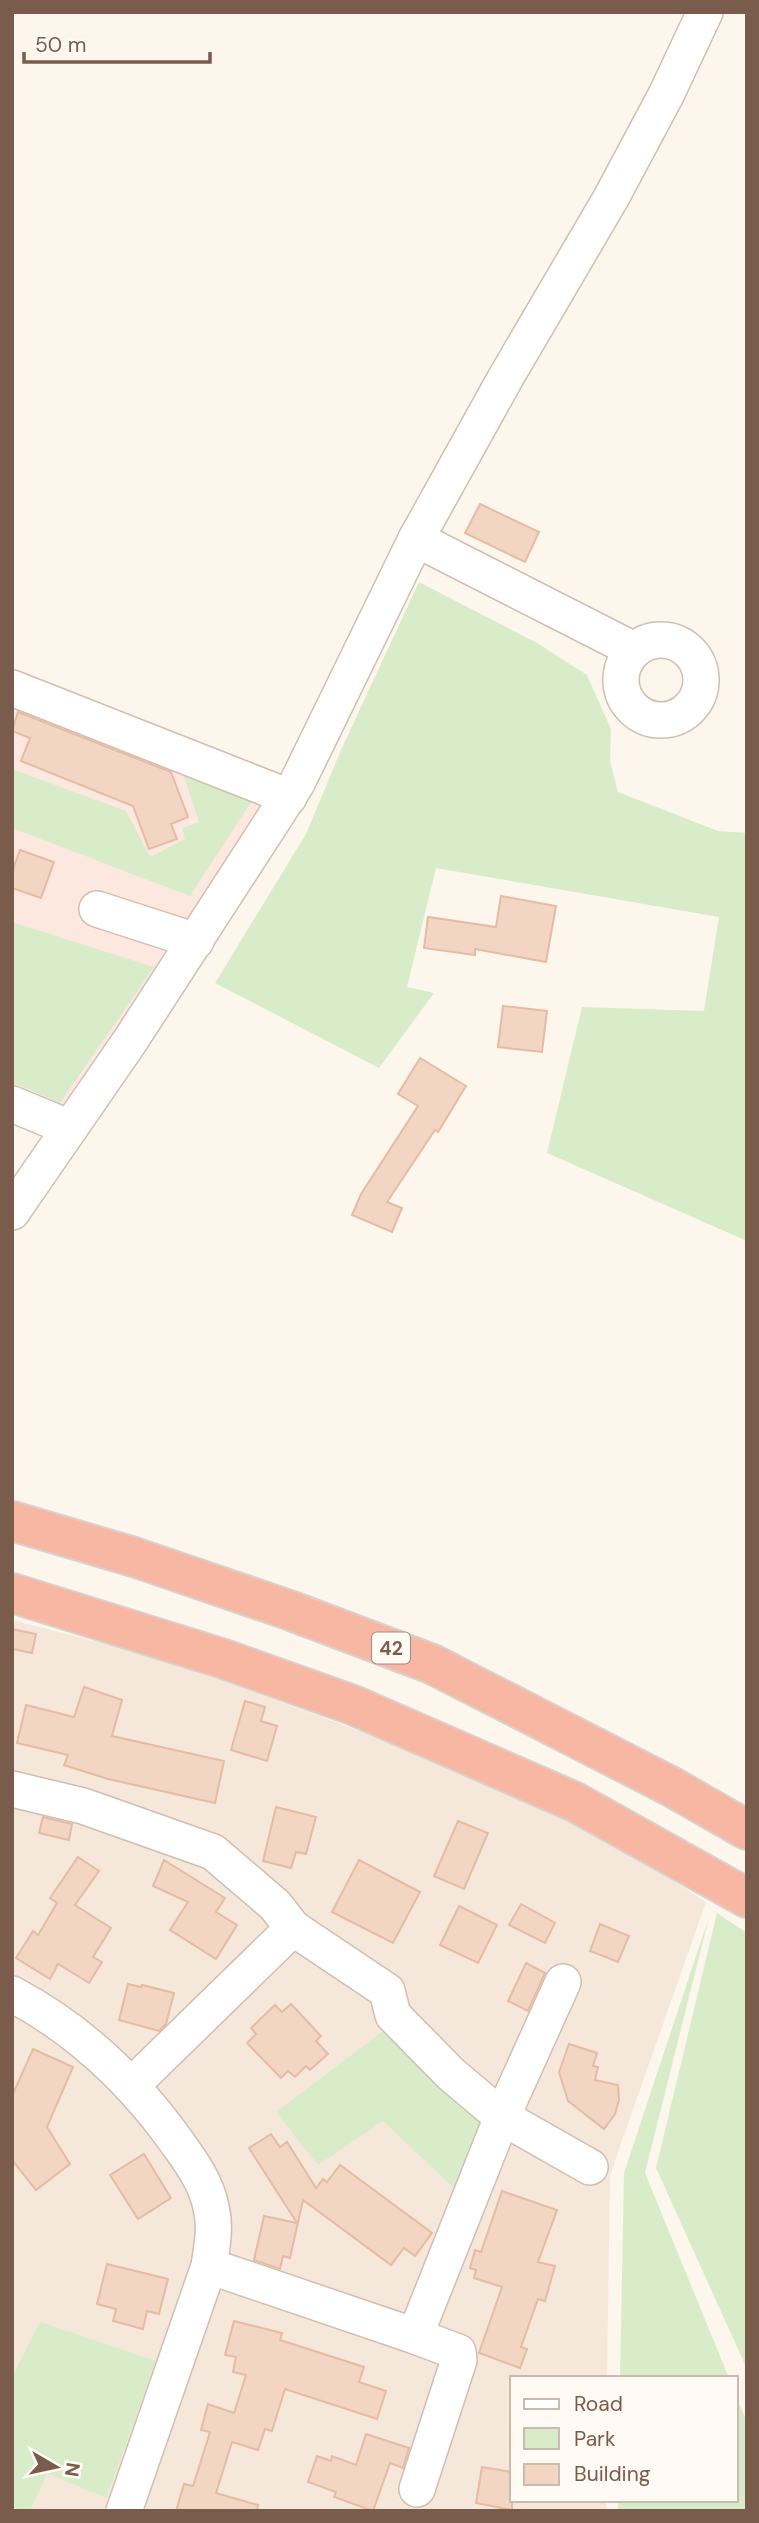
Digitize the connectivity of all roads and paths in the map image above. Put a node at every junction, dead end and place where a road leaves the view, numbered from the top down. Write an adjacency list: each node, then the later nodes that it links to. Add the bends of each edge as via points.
1 (705, 12): 2 (street, via 611,198)
2 (415, 539): 3 (street); 5 (street)
3 (634, 650)
4 (12, 688): 5 (street)
5 (289, 797): 7 (street)
6 (97, 909): 7 (street)
7 (196, 940): 9 (street)
8 (12, 1104): 9 (street)
9 (70, 1128): 10 (street)
10 (12, 1212)
11 (12, 1521): 14 (highway, 42, via 147,1561 432,1664)
12 (12, 1593): 15 (highway, via 353,1705 575,1802)
13 (12, 1788): 16 (street, via 83,1806 212,1852 275,1905)
14 (747, 1830)
15 (747, 1898)
16 (293, 1928): 19 (street); 20 (street, via 387,1991 393,2015)
17 (563, 1982): 20 (street)
18 (12, 1994): 19 (street, via 56,2020)
19 (131, 2086): 22 (street, via 204,2183 214,2228)
20 (502, 2117): 21 (street); 23 (street)
21 (590, 2167)
22 (209, 2266): 23 (street); 25 (street)
23 (415, 2336): 24 (street, via 458,2352 459,2360)
24 (417, 2489)
25 (124, 2511)

